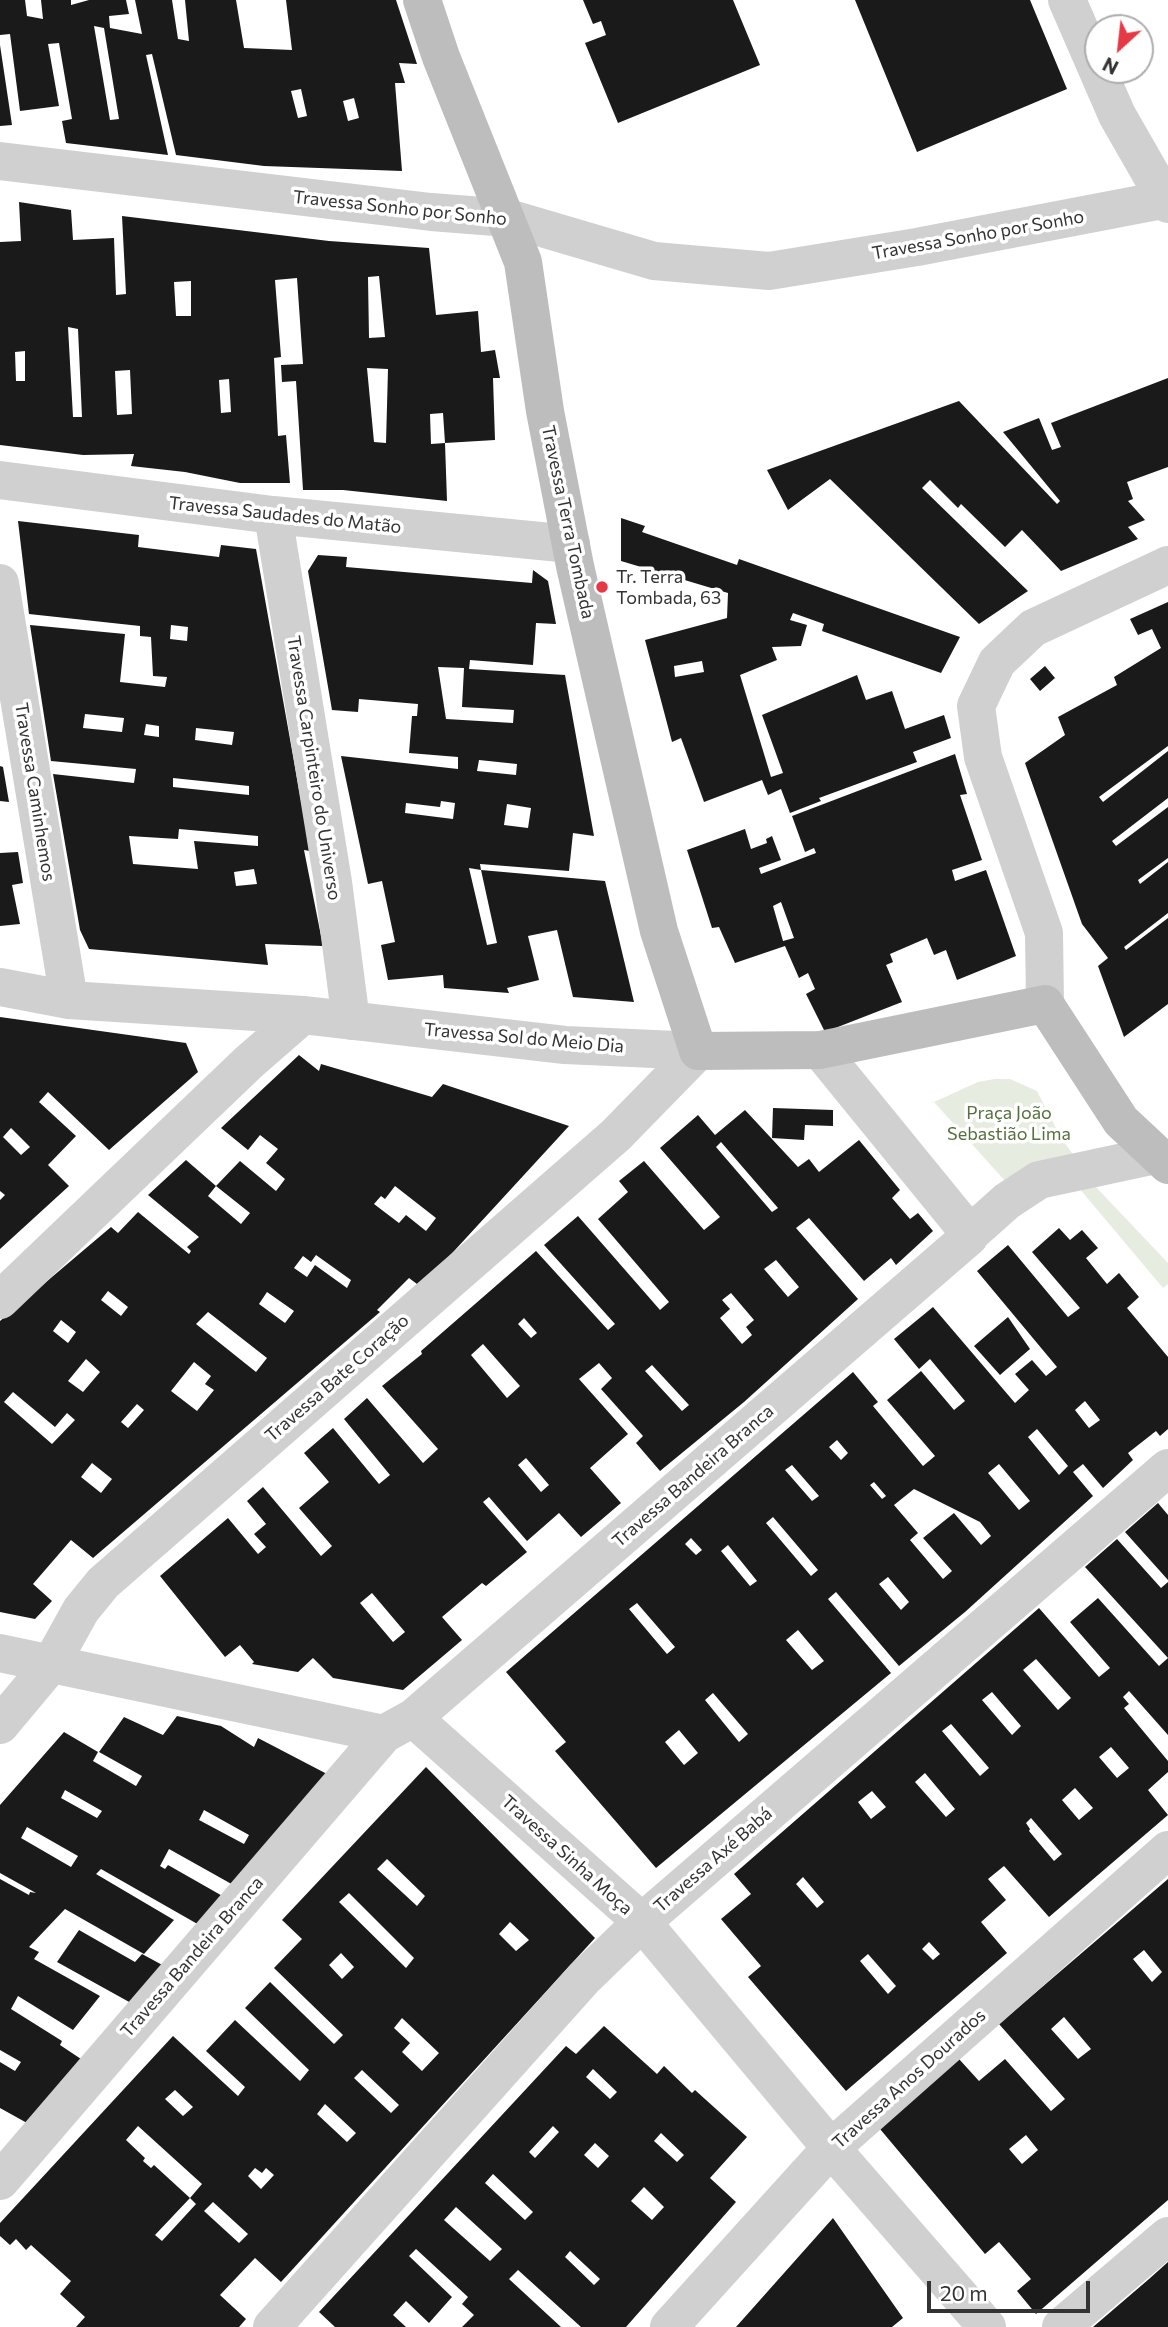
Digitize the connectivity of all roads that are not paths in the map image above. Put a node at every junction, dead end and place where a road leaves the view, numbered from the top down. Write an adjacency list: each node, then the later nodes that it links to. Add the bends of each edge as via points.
1 (422, 0): 5 (street, Travessa Terra Tombada)
2 (1067, 0): 4 (street, via 1117,115)
3 (0, 161): 5 (street, Travessa Sonho por Sonho)
4 (1167, 201): 5 (street, Travessa Sonho por Sonho, via 769,271 654,261)
5 (508, 218): 8 (street, Travessa Terra Tombada, via 523,262)
6 (0, 480): 7 (street, Travessa Saudades do Matão)
7 (273, 515): 8 (street, Travessa Saudades do Matão); 15 (street, Travessa Carpinteiro do Universo)
8 (571, 544): 17 (street, Travessa Terra Tombada, via 659,931)
9 (1168, 565): 13 (street, via 1033,628 996,662 976,706 983,757 1044,933)
10 (0, 583): 12 (street, Travessa Caminhemos)
11 (0, 987): 12 (street, Travessa Sol do Meio Dia)
12 (69, 1000): 14 (street, Travessa Sol do Meio Dia)
13 (1045, 1003): 16 (street, Travessa Sol do Meio Dia); 18 (street, via 1121,1121)
14 (303, 1015): 15 (street, Travessa Sol do Meio Dia); 20 (street)
15 (351, 1021): 17 (street, Travessa Sol do Meio Dia, via 565,1045)
16 (820, 1050): 17 (street, Travessa Sol do Meio Dia); 19 (street)
17 (698, 1051): 23 (street, Travessa Bate Coração, via 616,1135 103,1583 81,1610)
18 (1162, 1160): 19 (street, Travessa Bandeira Branca, via 1039,1180 1007,1200)
19 (970, 1234): 25 (street, Travessa Bandeira Branca)
20 (0, 1300)
21 (1168, 1468): 27 (street, Travessa Axé Babá)
22 (0, 1653): 23 (street, Travessa Sinha Moça)
23 (51, 1664): 24 (street, Travessa Bate Coração); 25 (street, Travessa Sinha Moça)
24 (0, 1725)
25 (399, 1726): 27 (street, Travessa Sinha Moça); 29 (street, Travessa Bandeira Branca)
26 (1168, 1850): 28 (street, Travessa Anos Dourados)
27 (642, 1922): 28 (street, Travessa Sinha Moça); 31 (street, Travessa Axé Babá, via 584,1978)
28 (831, 2148): 32 (street, Travessa Anos Dourados); 33 (street, Travessa Sinha Moça)
29 (0, 2180)
30 (1168, 2236): 34 (street)
31 (272, 2327)
32 (669, 2327)
33 (986, 2327)
34 (1061, 2327)

